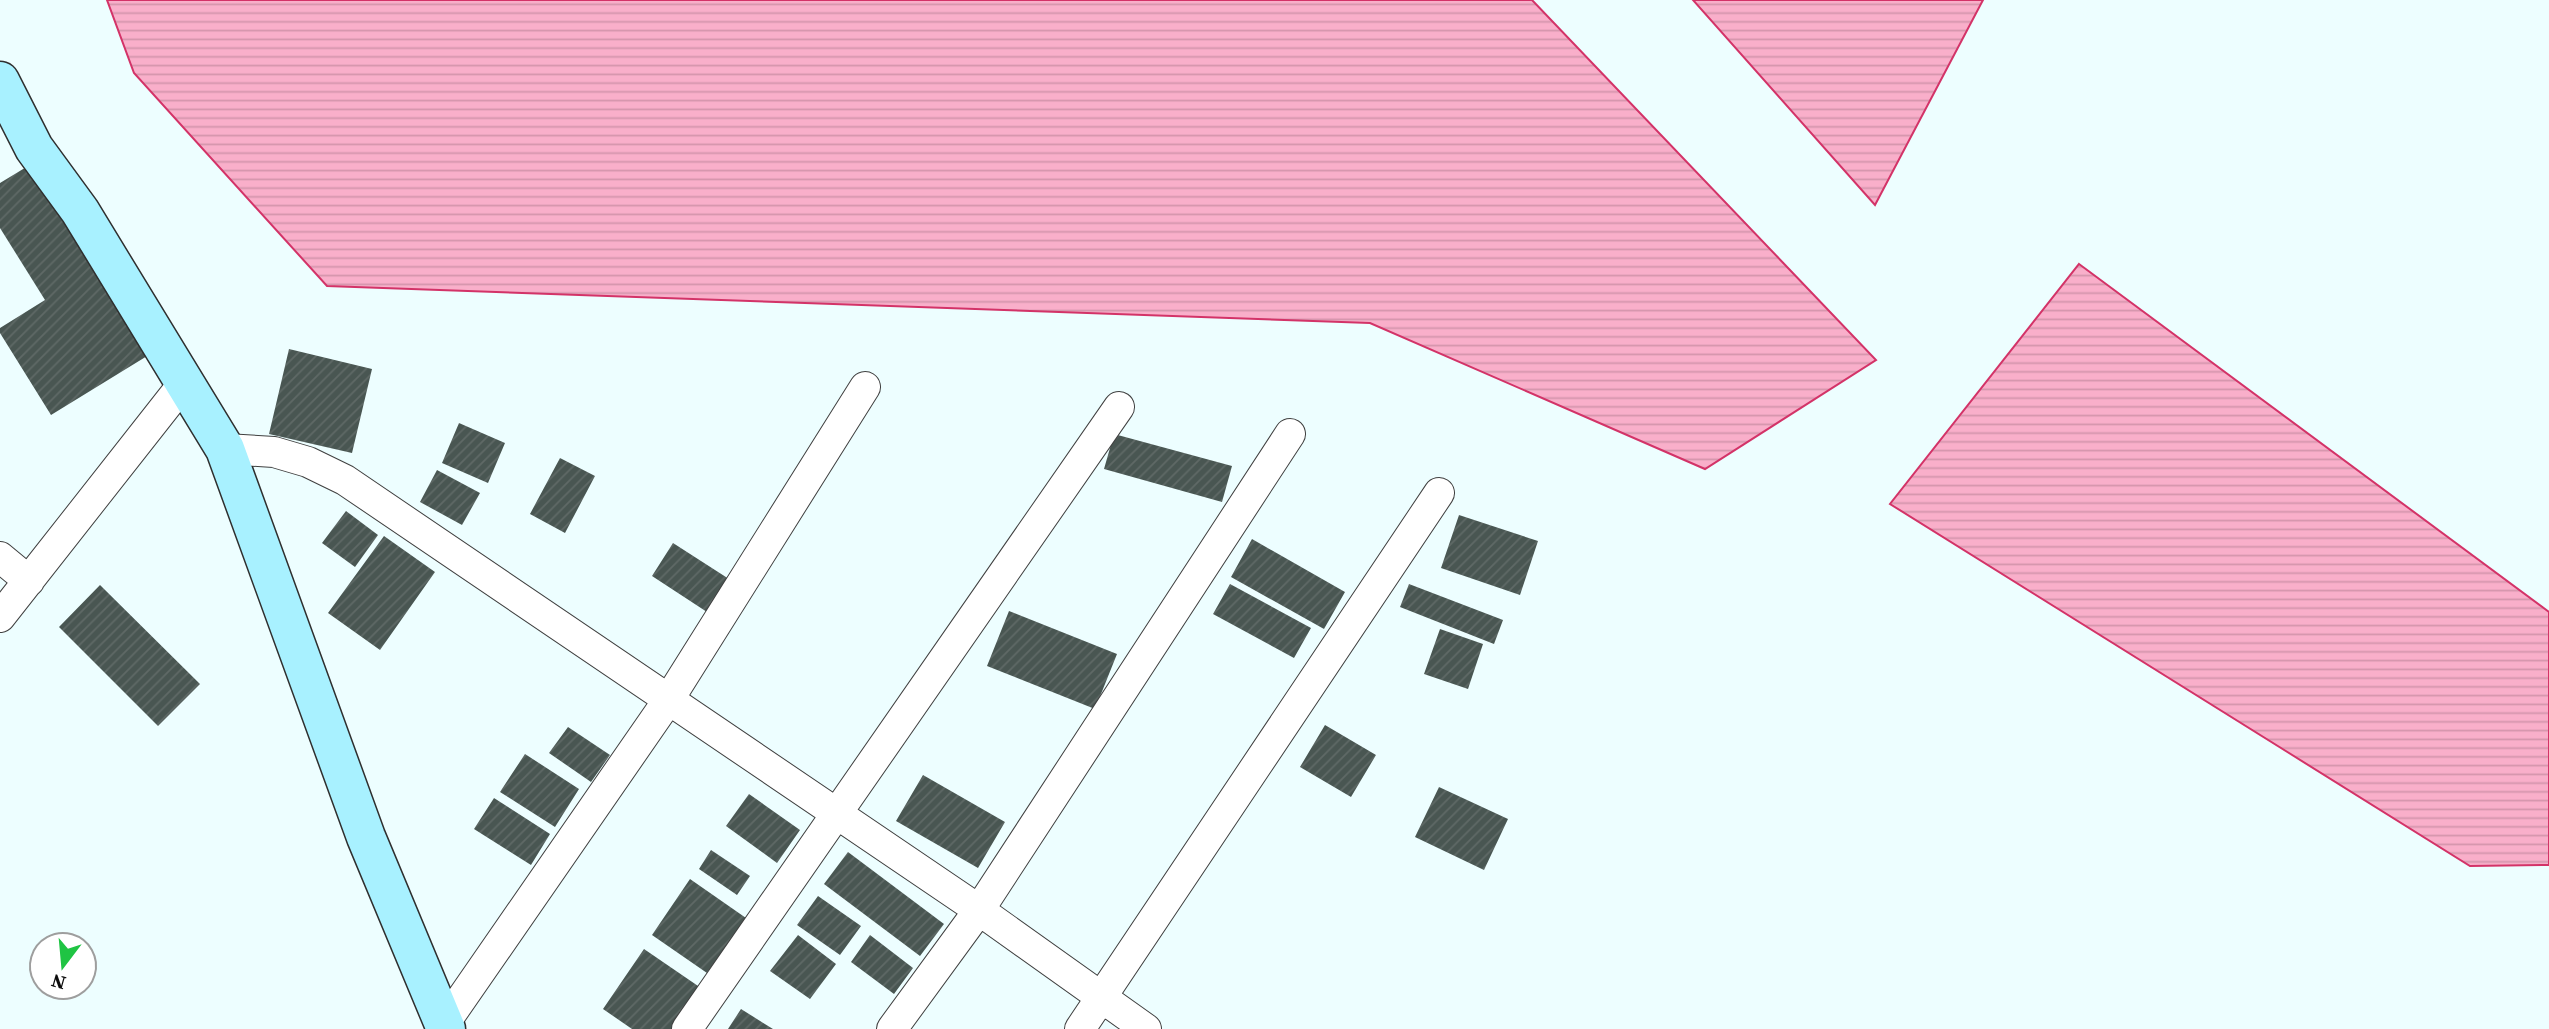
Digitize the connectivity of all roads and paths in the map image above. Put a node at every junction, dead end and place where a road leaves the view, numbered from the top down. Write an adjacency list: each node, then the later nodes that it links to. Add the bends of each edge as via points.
1 (0, 82): 2 (main road, via 34,148 80,211)
2 (184, 383): 6 (main road); 9 (street)
3 (866, 387): 11 (street)
4 (1119, 407): 12 (street)
5 (1290, 434): 13 (street)
6 (225, 449): 11 (street, via 274,452 345,480); 15 (main road, via 366,837)
7 (1439, 493): 14 (street)
8 (0, 556): 9 (street)
9 (29, 581): 10 (street)
10 (0, 617)
11 (669, 699): 12 (street); 15 (street)
12 (836, 813): 13 (street); 16 (street)
13 (979, 910): 14 (street); 17 (street)
14 (1101, 998): 18 (street); 19 (street)
15 (445, 1027)
16 (687, 1029)
17 (892, 1029)
18 (1080, 1029)
19 (1146, 1029)

